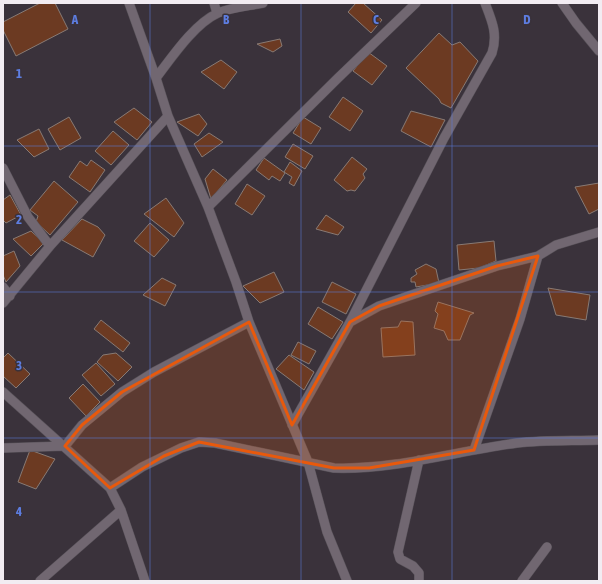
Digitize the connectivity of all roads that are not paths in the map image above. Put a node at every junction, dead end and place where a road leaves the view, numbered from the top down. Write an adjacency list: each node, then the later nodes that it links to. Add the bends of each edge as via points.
1 (129, 3): 9 (street)
2 (214, 3): 7 (street)
3 (263, 3): 7 (street)
4 (416, 3): 12 (street)
5 (485, 3): 20 (street, via 495,29 492,53 444,138)
6 (562, 3): 8 (street)
7 (217, 13): 9 (street, via 185,41)
8 (599, 51)
9 (156, 78): 10 (street)
10 (168, 116): 12 (street); 14 (street)
11 (3, 168): 14 (street, via 28,217)
12 (208, 207): 19 (street)
13 (599, 232): 15 (street, via 556,245)
14 (50, 246): 17 (street)
15 (538, 256): 20 (street, via 497,266 379,306); 26 (street, via 520,319)
16 (3, 286): 17 (street)
17 (10, 296): 18 (street)
18 (3, 303)
19 (248, 322): 22 (street); 24 (street, via 122,392 82,424)
20 (350, 322): 22 (street)
21 (3, 392): 24 (street)
22 (292, 425): 28 (street)
23 (599, 440): 26 (street, via 541,441)
24 (65, 446): 25 (street); 29 (street)
25 (3, 448)
26 (474, 450): 27 (street)
27 (419, 460): 28 (street, via 349,469); 35 (street, via 398,552 400,559 413,566 419,573)
28 (308, 462): 29 (street, via 199,442 142,467); 34 (street, via 327,532)
29 (110, 488): 30 (street)
30 (121, 510): 32 (street); 33 (street)
31 (547, 547): 36 (street)
32 (40, 581)
33 (146, 581)
34 (347, 581)
35 (419, 581)
36 (522, 581)

